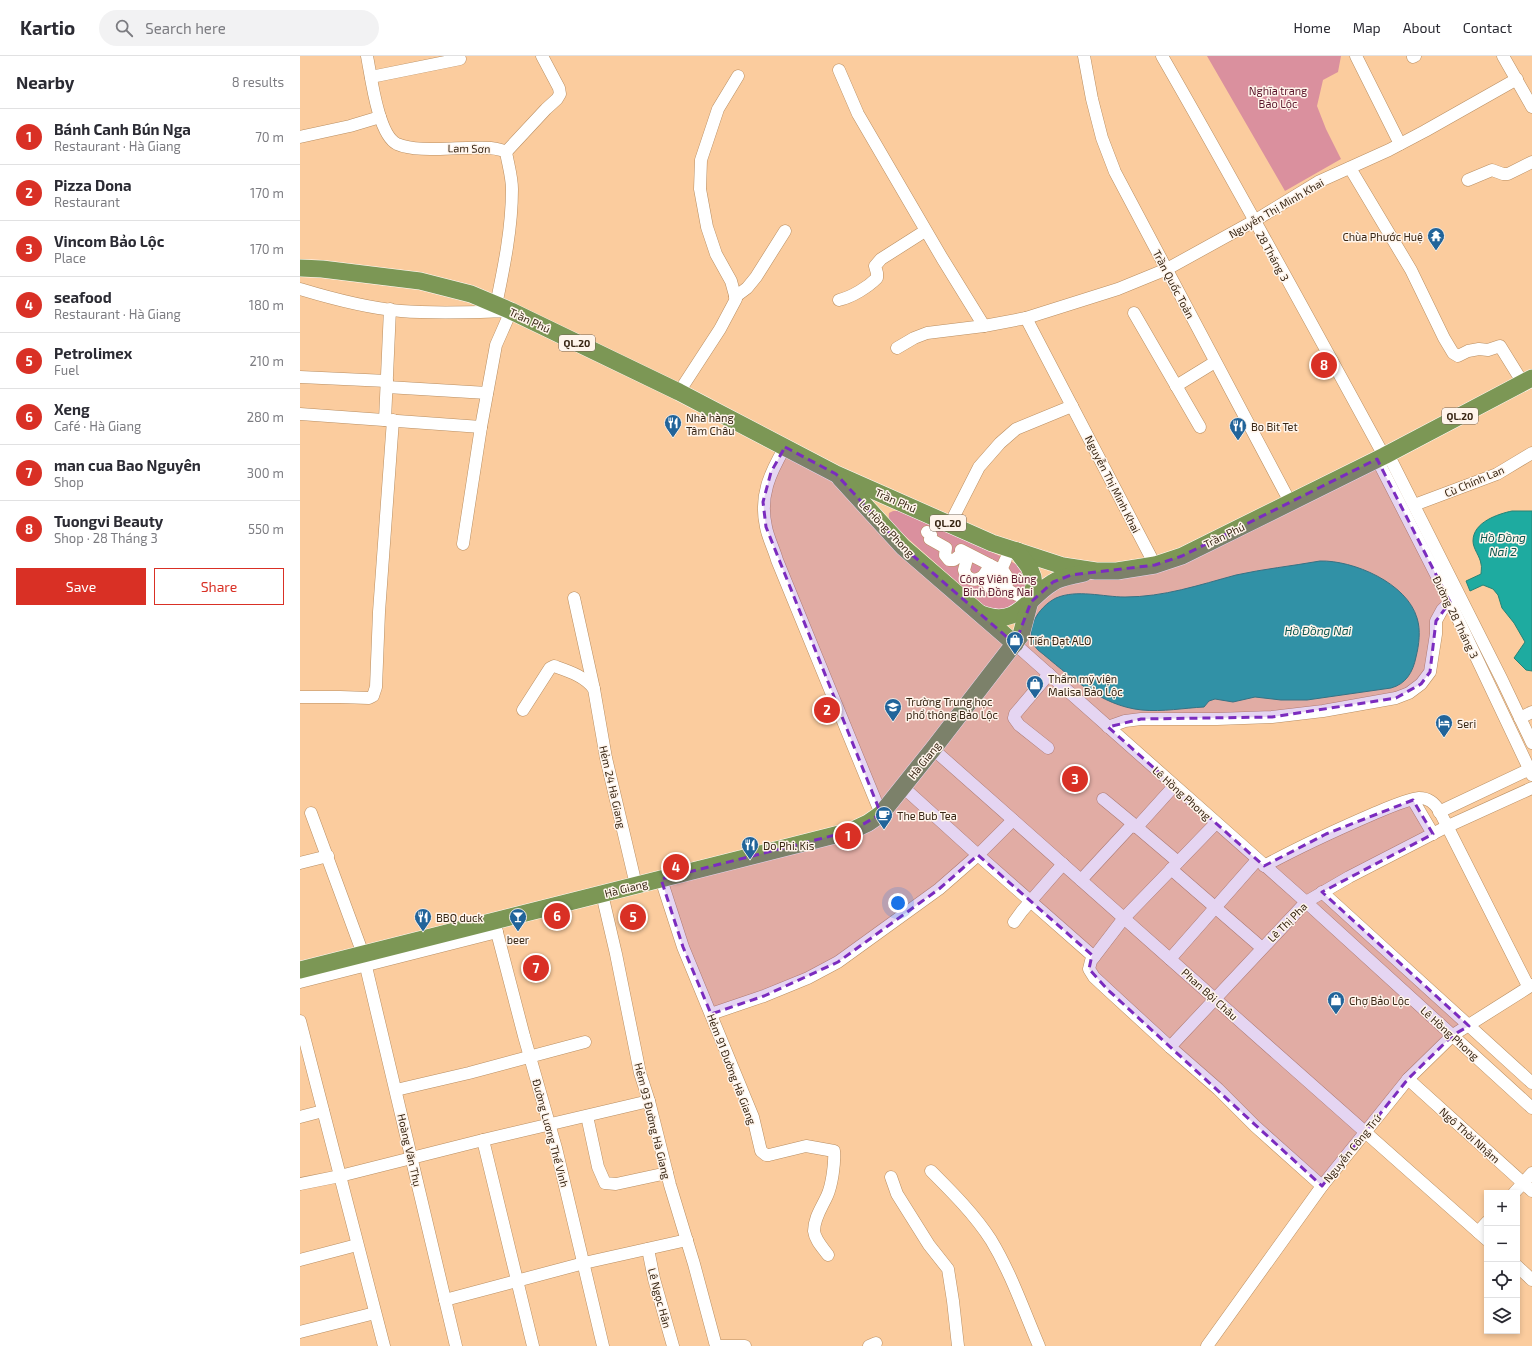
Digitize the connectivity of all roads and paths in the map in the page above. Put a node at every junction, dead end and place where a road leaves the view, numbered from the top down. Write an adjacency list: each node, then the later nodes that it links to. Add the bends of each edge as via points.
1 (367, 56): 10 (street, Lam Sơn)
2 (542, 56): 16 (street, via 560,94)
3 (1084, 56): 24 (street, Trần Quốc Toản, via 1102,138 1115,172)
4 (1162, 56): 20 (street, 28 Tháng 3)
5 (1356, 56): 15 (street)
6 (1503, 56): 11 (street)
7 (460, 59): 10 (street)
8 (839, 70): 22 (street, via 858,114)
9 (738, 76): 26 (street, via 718,109 701,160 700,189 707,227 716,254 732,281)
10 (371, 77): 13 (street, Lam Sơn)
11 (1524, 84): 12 (street); 15 (street, Nguyễn Thị Minh Khai)
12 (1532, 107)
13 (380, 117): 14 (street); 16 (street, Lam Sơn, via 389,137 397,144 416,148 488,148)
14 (300, 137)
15 (1400, 144): 18 (street, Nguyễn Thị Minh Khai)
16 (506, 152): 28 (street, Lam Sơn, via 512,188 503,274)
17 (1532, 162): 19 (street, via 1508,174 1492,170)
18 (1350, 168): 20 (street, Nguyễn Thị Minh Khai, via 1318,182); 36 (street, via 1411,270 1453,353 1458,356 1500,346)
19 (1468, 180)
20 (1254, 221): 24 (street, Nguyễn Thị Minh Khai); 48 (street, 28 Tháng 3)
21 (785, 231): 26 (street, via 756,277)
22 (925, 231): 27 (street, via 881,259 875,266 877,278 868,286 846,299); 32 (street)
23 (300, 268): 28 (highway, Trần Phú / QL.20, via 420,281 471,294)
24 (1167, 269): 31 (street, Nguyễn Thị Minh Khai, via 1118,289); 34 (street, Trần Quốc Toản)
25 (300, 289): 29 (street, via 343,302)
26 (735, 297): 39 (street, via 720,329)
27 (839, 300)
28 (504, 308): 29 (street, via 440,312); 39 (highway, Trần Phú / QL.20); 40 (street, Lam Sơn)
29 (390, 309): 37 (street)
30 (1134, 313): 38 (street)
31 (1026, 318): 32 (street, Nguyễn Thị Minh Khai); 41 (street, Nguyễn Thị Minh Khai)
32 (984, 326): 33 (street, Nguyễn Thị Minh Khai, via 927,334)
33 (897, 348)
34 (1215, 362): 38 (street); 51 (street, Trần Quốc Toản)
35 (300, 377): 37 (street)
36 (1527, 380): 48 (highway, Trần Phú / QL.20)
37 (387, 384): 40 (street); 43 (street)
38 (1176, 386): 45 (street)
39 (679, 392): 46 (highway, Trần Phú / QL.20)
40 (487, 393): 44 (street, Lam Sơn)
41 (1072, 406): 53 (street, via 1016,429 1000,443 979,467); 58 (street, Nguyễn Thị Minh Khai)
42 (300, 414): 43 (street)
43 (389, 420): 44 (street); 70 (street, via 376,687 369,698)
44 (481, 427): 57 (street, Lam Sơn)
45 (1200, 427)
46 (785, 447): 49 (highway, Trần Phú / QL.20); 86 (street, via 771,472 763,502 766,527)
47 (1532, 453): 52 (street, Cù Chính Lan, via 1497,474)
48 (1383, 457): 51 (highway, Trần Phú / QL.20); 52 (street, Đường 28 Tháng 3); 63 (street, Đường 28 Tháng 3)
49 (836, 474): 50 (highway, Trần Phú / QL.20); 54 (highway, Lê Hồng Phong / QL.20)
50 (900, 502): 53 (highway, Trần Phú / QL.20); 54 (highway, via 884,511)
51 (1290, 502): 58 (highway, Trần Phú / QL.20, via 1182,556)
52 (1414, 505): 67 (street, Đường 28 Tháng 3)
53 (950, 524): 59 (highway, Trần Phú / QL.20, via 992,543)
54 (882, 525): 64 (highway, Lê Hồng Phong / QL.20, via 903,547)
55 (927, 532): 56 (street, via 931,535 930,539)
56 (935, 542): 59 (street, via 941,540); 59 (street, via 946,548 945,555 949,560 965,554 967,559 964,570 967,578 978,580)
57 (463, 544)
58 (1155, 565): 60 (highway, Trần Phú / QL.20, via 1117,571)
59 (998, 566): 60 (highway, Trần Phú / QL.20, via 1063,566); 62 (street, via 1008,578 1006,588); 62 (highway, Hà Giang / QL.20, via 1029,567 1034,586)
60 (1096, 571): 62 (highway, Hà Giang / QL.20, via 1071,575)
61 (574, 598): 69 (street, Hẻm 24 Hà Giang)
62 (1024, 598): 64 (highway, Hà Giang / QL.20, via 1012,616 991,618); 65 (highway, Hà Giang / QL.20, via 1021,635)
63 (1450, 602): 68 (street, Đường 28 Tháng 3); 74 (street, via 1436,621 1430,672 1421,684 1396,698 1279,716 1141,719)
64 (981, 614): 65 (highway, Lê Hồng Phong / QL.20)
65 (1015, 644): 66 (street, Lê Hồng Phong); 77 (highway, Hà Giang)
66 (1049, 674): 74 (street, Lê Hồng Phong); 76 (street, via 1014,718)
67 (1502, 680): 68 (street); 73 (street, Đường 28 Tháng 3)
68 (1490, 686): 78 (street, Đường 28 Tháng 3)
69 (594, 689): 71 (street, via 590,683 554,666 550,668); 100 (street, Hẻm 24 Hà Giang, via 606,758)
70 (300, 697)
71 (523, 710)
72 (1532, 712): 73 (street)
73 (1520, 718): 75 (street, Đường 28 Tháng 3)
74 (1108, 727): 80 (street, Lê Hồng Phong)
75 (1532, 744)
76 (1048, 748)
77 (933, 749): 79 (highway, Hà Giang); 87 (street, Phan Bội Châu)
78 (1531, 771): 84 (street)
79 (903, 786): 86 (highway, Hà Giang); 92 (street)
80 (1174, 786): 88 (street, Lê Hồng Phong); 89 (street)
81 (1532, 788): 90 (street, Lê Thị Pha)
82 (1103, 799): 89 (street)
83 (1413, 800): 84 (street, via 1427,799 1433,802); 91 (street); 95 (street)
84 (1439, 812): 90 (street)
85 (312, 813): 93 (street, Hoàng Văn Thụ)
86 (881, 814): 98 (highway, Hà Giang, via 851,831)
87 (1013, 820): 92 (street); 96 (street, Phan Bội Châu)
88 (1216, 823): 95 (street, Lê Hồng Phong); 97 (street)
89 (1137, 827): 97 (street); 99 (street, via 1130,826)
90 (1446, 827): 91 (street, Lê Thị Pha); 115 (street)
91 (1433, 834): 101 (street, Lê Thị Pha)
92 (978, 855): 103 (street); 117 (street, via 939,889 838,962 808,978)
93 (328, 856): 94 (street); 112 (street, Hoàng Văn Thụ)
94 (300, 863)
95 (1261, 863): 104 (street, Lê Hồng Phong); 105 (street)
96 (1063, 864): 99 (street, Phan Bội Châu); 103 (street)
97 (1174, 866): 105 (street); 106 (street)
98 (661, 879): 100 (highway, Hà Giang); 117 (street, Hẻm 91 Đường Hà Giang, via 683,947)
99 (1081, 880): 106 (street, Phan Bội Châu)
100 (636, 885): 102 (highway, Hà Giang)
101 (1322, 892): 104 (street, Lê Thị Pha); 119 (street, Lê Hồng Phong)
102 (602, 894): 108 (highway, Hà Giang); 128 (street, Hẻm 93 Đường Hà Giang, via 640,1073)
103 (1031, 902): 107 (street); 110 (street)
104 (1306, 902): 109 (street, Lê Thị Pha); 120 (street, Lê Hồng Phong)
105 (1216, 907): 109 (street); 111 (street)
106 (1124, 918): 110 (street); 111 (street, Phan Bội Châu)
107 (1014, 922)
108 (495, 926): 112 (highway, Hà Giang); 124 (street, Đường Lương Thế Vinh)
109 (1262, 948): 116 (street, Lê Thị Pha)
110 (1094, 957): 122 (street, via 1089,969 1094,977)
111 (1170, 959): 116 (street, Phan Bội Châu)
112 (365, 960): 113 (highway, Hà Giang); 114 (street, Hà Giang); 127 (street, Hoàng Văn Thụ)
113 (300, 970)
114 (300, 982)
115 (1530, 986): 119 (street, Nguyễn Công Trứ)
116 (1216, 999): 122 (street, Lê Thị Pha); 134 (street, Phan Bội Châu)
117 (711, 1014): 150 (street, Hẻm 91 Đường Hà Giang, via 753,1117 763,1154 769,1155 806,1146 834,1151 835,1161 828,1195 818,1214 814,1231)
118 (300, 1021): 123 (street)
119 (1469, 1026): 120 (street, Nguyễn Công Trứ); 126 (street, Lê Hồng Phong)
120 (1453, 1035): 125 (street, Nguyễn Công Trứ); 129 (street, Lê Hồng Phong)
121 (585, 1042): 124 (street)
122 (1170, 1047): 143 (street)
123 (304, 1055): 130 (street)
124 (529, 1056): 127 (street); 133 (street, Đường Lương Thế Vinh)
125 (1408, 1079): 134 (street, Nguyễn Công Trứ); 144 (street, Ngô Thời Nhậm)
126 (1532, 1083)
127 (396, 1090): 136 (street, Hoàng Văn Thụ)
128 (649, 1101): 131 (street); 138 (street, Hẻm 93 Đường Hà Giang)
129 (1532, 1108)
130 (323, 1111): 132 (street); 140 (street)
131 (587, 1116): 133 (street); 138 (street, via 598,1167 605,1183 622,1183)
132 (300, 1117)
133 (549, 1124): 135 (street); 152 (street, Đường Lương Thế Vinh)
134 (1365, 1132): 143 (street, Nguyễn Công Trứ); 146 (street, Phan Bội Châu)
135 (483, 1140): 136 (street); 154 (street)
136 (412, 1158): 140 (street); 156 (street, Hoàng Văn Thụ)
137 (931, 1170): 167 (street, via 990,1240 1000,1256)
138 (667, 1173): 147 (street, Hẻm 93 Đường Hà Giang)
139 (1532, 1173): 144 (street)
140 (340, 1176): 142 (street); 148 (street)
141 (891, 1177): 166 (street, via 897,1194 929,1245 948,1269)
142 (300, 1184)
143 (1322, 1186): 168 (street, Nguyễn Công Trứ)
144 (1528, 1187)
145 (1486, 1226): 146 (street)
146 (1483, 1236)
147 (687, 1240): 149 (street); 164 (street, Hẻm 93 Đường Hà Giang)
148 (357, 1245): 151 (street); 157 (street)
149 (648, 1249): 152 (street); 163 (street, Lê Ngọc Hân)
150 (828, 1255)
151 (300, 1260)
152 (584, 1263): 154 (street); 162 (street, Đường Lương Thế Vinh)
153 (1520, 1269): 155 (street)
154 (517, 1280): 156 (street); 161 (street)
155 (1532, 1280)
156 (445, 1300): 160 (street, Hoàng Văn Thụ)
157 (375, 1313): 158 (street); 159 (street)
158 (300, 1331)
159 (384, 1346)
160 (456, 1346)
161 (533, 1346)
162 (603, 1346)
163 (673, 1346)
164 (716, 1346): 165 (street)
165 (745, 1346)
166 (958, 1346)
167 (1039, 1346)
168 (1207, 1346)

